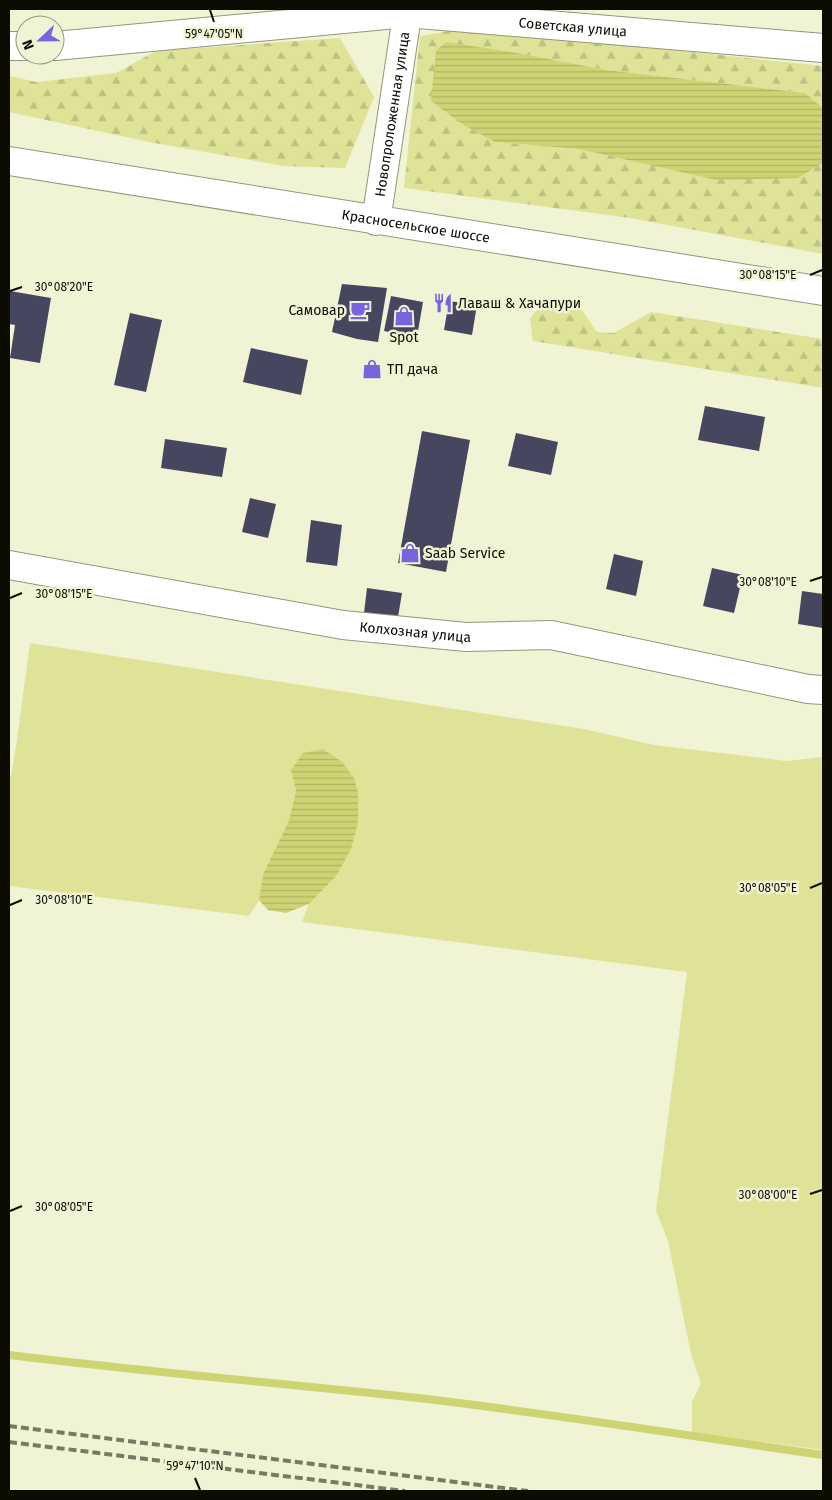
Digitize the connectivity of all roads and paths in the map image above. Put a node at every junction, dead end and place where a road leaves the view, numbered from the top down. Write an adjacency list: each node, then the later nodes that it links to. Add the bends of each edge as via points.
1 (407, 11): 2 (main road, Советская улица); 3 (main road, Советская улица); 5 (main road, Новопроложенная улица)
2 (65, 45)
3 (823, 48)
4 (9, 162): 5 (main road, Красносельское шоссе)
5 (376, 221): 6 (main road, Красносельское шоссе)
6 (823, 291)
7 (9, 565): 8 (main road, Колхозная улица, via 343,625 466,637 551,635)
8 (823, 690)

